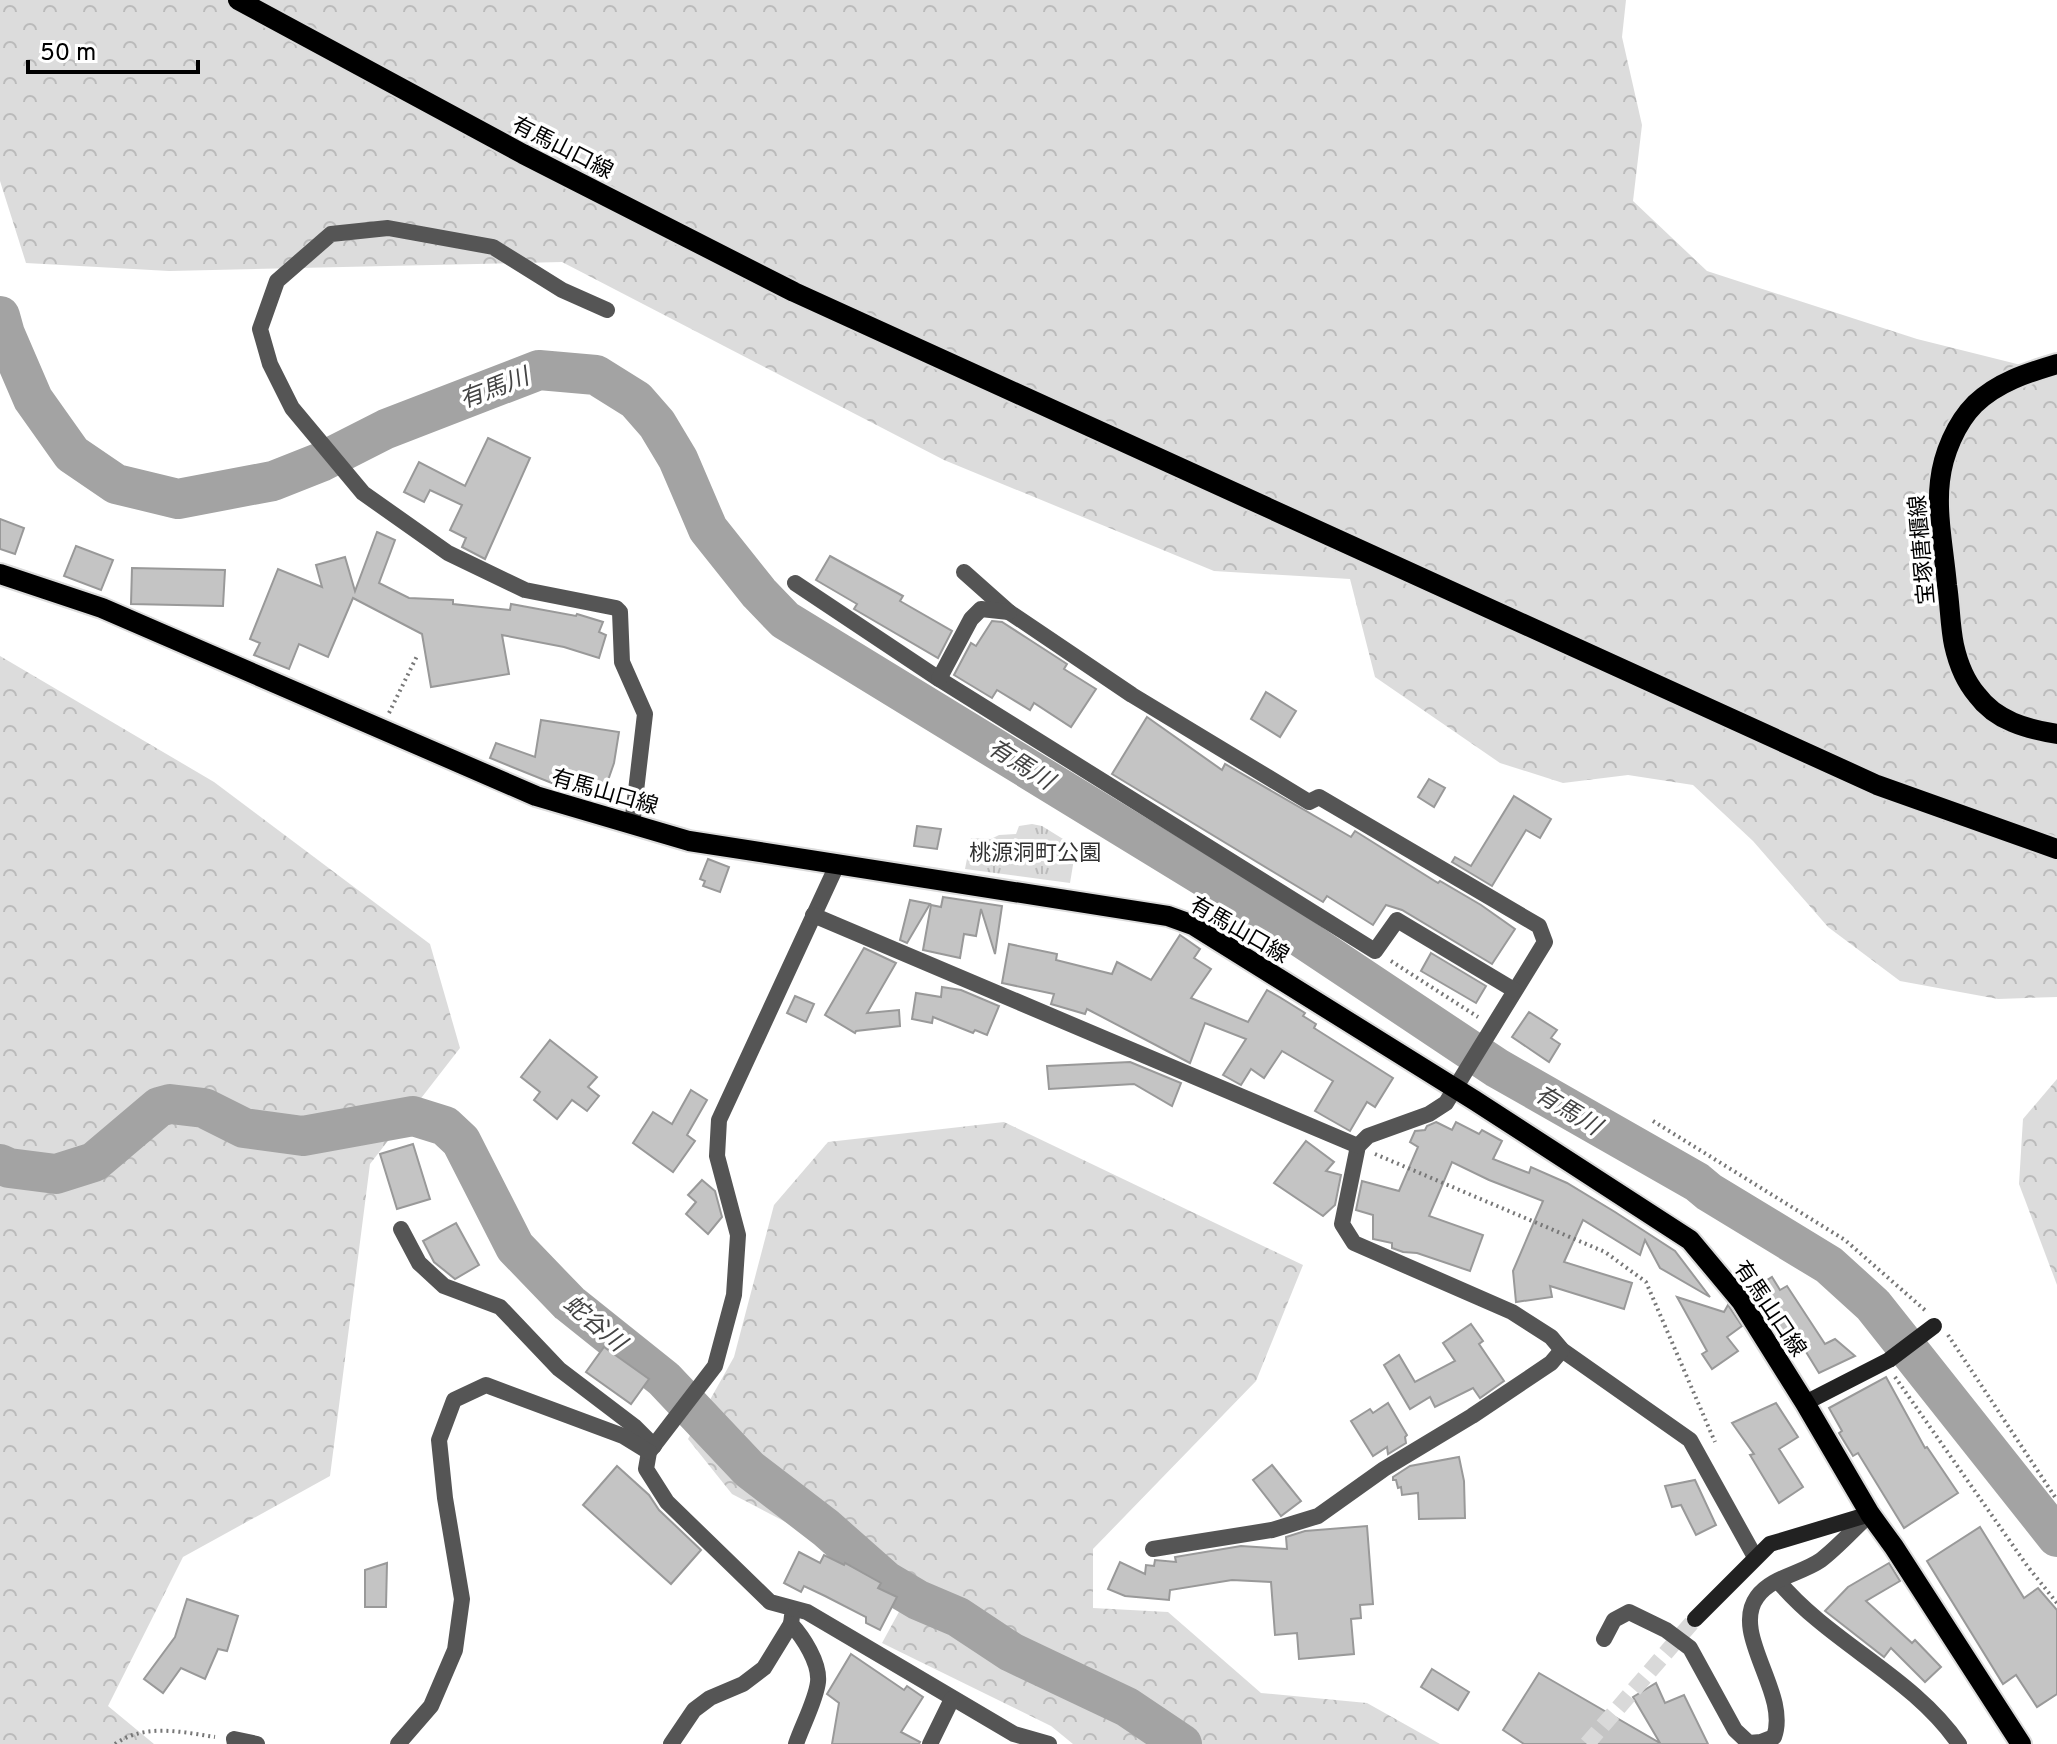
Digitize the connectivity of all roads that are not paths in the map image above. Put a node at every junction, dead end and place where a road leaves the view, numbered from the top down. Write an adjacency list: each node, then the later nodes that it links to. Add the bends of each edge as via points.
1 (238, 0): 11 (main road, 有馬山口線, via 794,292 1877,785)
2 (607, 310): 10 (street, via 562,290 493,247 388,228 331,234 277,281 260,329 292,408 363,493 448,553 525,590 620,612 622,662 645,714)
3 (2057, 364): 9 (main road, 宝塚唐櫃線, via 2010,379 1974,405 1947,447 1940,482 1954,644 1963,673 1975,694 2004,719)
4 (964, 572): 7 (street)
5 (0, 574): 10 (main road, 有馬山口線, via 102,608 536,796)
6 (795, 583): 8 (street)
7 (1009, 612): 8 (street, via 981,609); 14 (street, via 1132,695 1309,802 1319,797 1539,926 1545,942)
8 (939, 679): 14 (street, via 1375,951 1397,920)
9 (2057, 734)
10 (632, 825): 12 (main road, 有馬山口線, via 689,841)
11 (2057, 849)
12 (837, 865): 13 (street); 15 (main road, 有馬山口線, via 1168,916 1193,925)
13 (813, 915): 16 (street); 21 (street, via 719,1120 717,1156 738,1235 734,1295 722,1343 710,1374)
14 (1514, 990): 15 (street)
15 (1460, 1081): 16 (street, via 1446,1103 1429,1114 1368,1136); 20 (main road, 有馬山口線, via 1690,1240 1741,1301)
16 (1358, 1146): 19 (street, via 1342,1224 1354,1243 1512,1312)
17 (401, 1229): 21 (street, via 419,1263 444,1286 500,1307 559,1369 634,1426)
18 (1937, 1324): 20 (main road, via 1887,1361)
19 (1562, 1350): 23 (street, via 1551,1363 1318,1516 1272,1530); 24 (street, via 1690,1440)
20 (1805, 1403): 22 (main road, 有馬山口線)
21 (652, 1449): 26 (street, via 646,1469 667,1502 770,1602); 32 (street, via 486,1385 454,1400 439,1440 462,1599 455,1650 431,1706)
22 (1870, 1514): 24 (main road, via 1770,1544); 25 (street, via 1822,1559); 38 (main road, 有馬山口線)
23 (1153, 1549)
24 (1755, 1557): 27 (main road)
25 (1778, 1581): 28 (street, via 1759,1594 1751,1616 1779,1723 1774,1737 1761,1742 1749,1743 1735,1730 1690,1648 1666,1630 1629,1612 1614,1620); 37 (street, via 1806,1612 1908,1687)
26 (792, 1616): 29 (street, via 807,1612); 33 (street, via 764,1668 694,1710); 34 (street, via 818,1682)
27 (1695, 1619)
28 (1604, 1639)
29 (952, 1699): 35 (street); 36 (street, via 1014,1734)
30 (234, 1742): 31 (street)
31 (257, 1744)
32 (398, 1744)
33 (671, 1744)
34 (796, 1744)
35 (930, 1744)
36 (1049, 1744)
37 (1959, 1744)
38 (2021, 1744)

